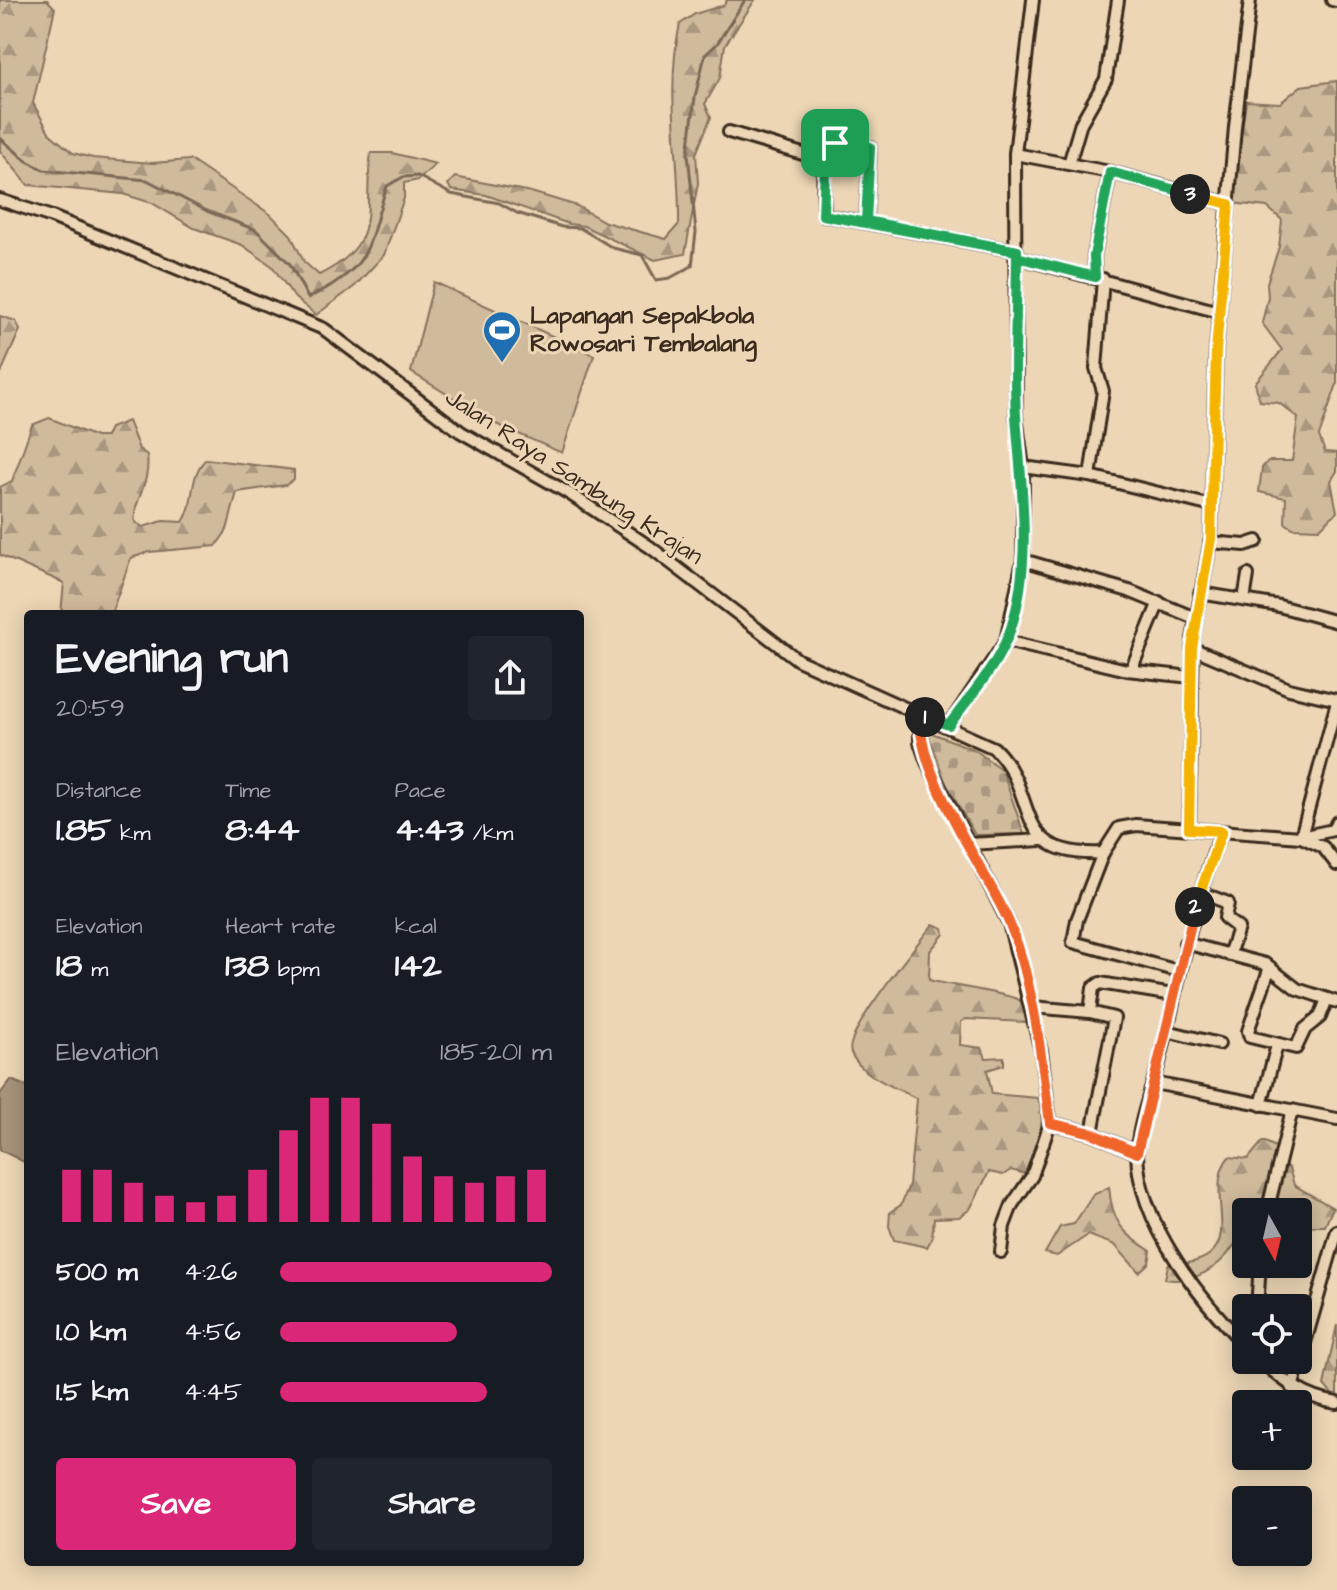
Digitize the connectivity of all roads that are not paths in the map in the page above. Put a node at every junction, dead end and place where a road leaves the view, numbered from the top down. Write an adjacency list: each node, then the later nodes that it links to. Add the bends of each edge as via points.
1 (1033, 0): 5 (street)
2 (1118, 0): 7 (street, via 1106,79 1081,123)
3 (1250, 0): 10 (street)
4 (729, 132): 6 (street)
5 (1015, 154): 7 (street); 12 (street)
6 (823, 160): 11 (street, via 823,215); 11 (street, via 829,144 870,147)
7 (1069, 164): 8 (street)
8 (1110, 172): 10 (street); 13 (street, via 1094,256)
9 (0, 200): 32 (street, Jalan Raya Sambung Krajan, via 324,329 461,432 650,547 798,660)
10 (1229, 204): 14 (street)
11 (866, 221): 12 (street)
12 (1017, 254): 13 (street); 15 (street, via 1016,416)
13 (1099, 278): 14 (street); 16 (street, via 1096,368 1103,391)
14 (1219, 312): 17 (street)
15 (1023, 467): 16 (street); 20 (street)
16 (1090, 476): 17 (street)
17 (1212, 506): 19 (street)
18 (1257, 541): 19 (street)
19 (1210, 542): 22 (street)
20 (1023, 560): 24 (street); 27 (street)
21 (1248, 575): 23 (street)
22 (1200, 593): 23 (street); 25 (street)
23 (1244, 600): 26 (street)
24 (1159, 602): 25 (street); 29 (street)
25 (1195, 618): 28 (street)
26 (1337, 622)
27 (1006, 641): 29 (street); 33 (street)
28 (1192, 648): 30 (street); 31 (street, via 1289,689)
29 (1131, 670): 30 (street)
30 (1191, 677): 35 (street)
31 (1337, 701): 37 (street)
32 (920, 715): 33 (street, Jalan Raya Sambung Krajan); 39 (street, via 922,749)
33 (946, 724): 38 (street, Jalan Raya Sambung Krajan, via 1001,755)
34 (1337, 822): 37 (street, via 1333,830)
35 (1189, 829): 36 (street); 40 (street, via 1128,825 1119,828)
36 (1222, 831): 37 (street); 42 (street)
37 (1301, 837): 41 (street, via 1323,847)
38 (1042, 840): 39 (street); 40 (street, via 1068,851)
39 (969, 844): 49 (street, via 1009,923)
40 (1103, 853): 46 (street, via 1073,942)
41 (1337, 865)
42 (1199, 892): 43 (street); 44 (street, via 1228,903 1225,918 1238,928)
43 (1185, 943): 44 (street); 46 (street)
44 (1229, 955): 45 (street)
45 (1270, 967): 48 (street, via 1297,989); 53 (street, via 1247,1033)
46 (1178, 971): 47 (street)
47 (1173, 995): 50 (street, via 1097,983); 51 (street)
48 (1332, 1001): 53 (street, via 1305,1029 1297,1047)
49 (1032, 1007): 50 (street); 58 (street)
50 (1090, 1012): 59 (street, via 1114,1018)
51 (1167, 1031): 52 (street); 54 (street)
52 (1219, 1044)
53 (1277, 1045): 55 (street)
54 (1154, 1083): 55 (street); 60 (street)
55 (1261, 1105): 56 (street)
56 (1292, 1110): 57 (street); 61 (street)
57 (1337, 1119)
58 (1050, 1123): 59 (street); 63 (street, via 1032,1176 1004,1226)
59 (1092, 1133): 60 (street)
60 (1137, 1153): 64 (street, via 1169,1255)
61 (1270, 1198)
62 (1337, 1231): 66 (street)
63 (1001, 1252)
64 (1232, 1329)
65 (1276, 1374): 66 (street)
66 (1292, 1388): 67 (street)
67 (1337, 1403)

